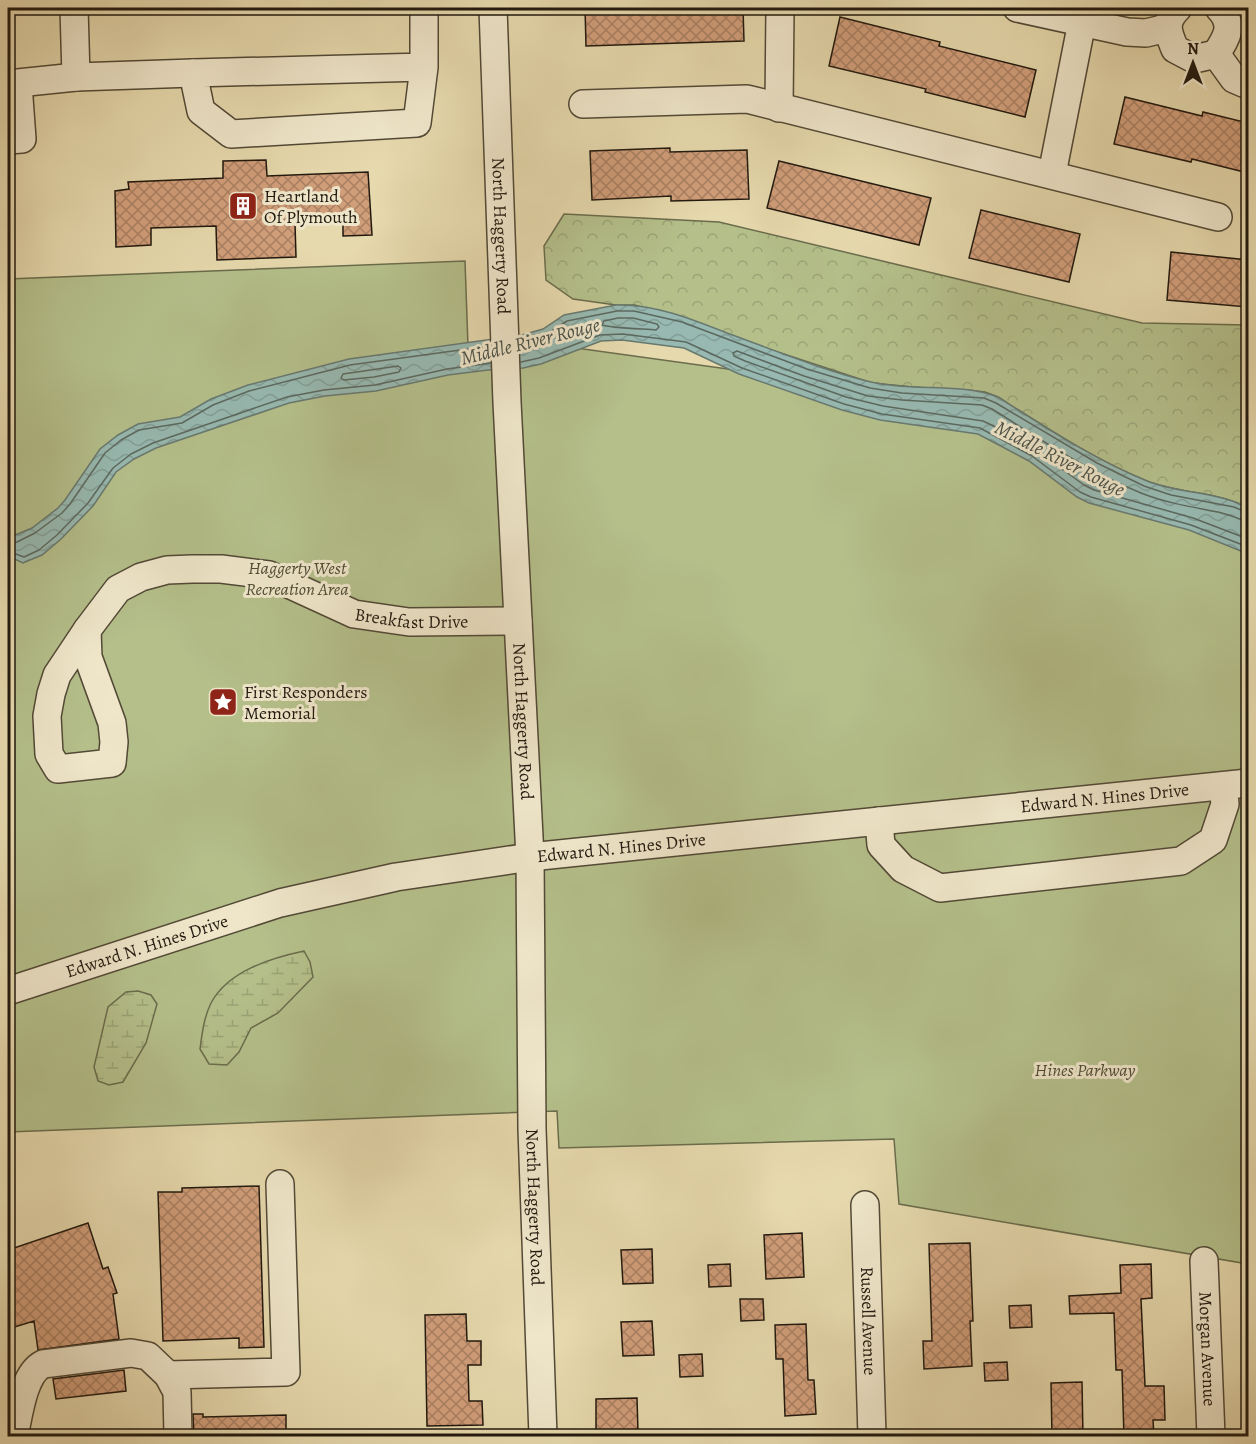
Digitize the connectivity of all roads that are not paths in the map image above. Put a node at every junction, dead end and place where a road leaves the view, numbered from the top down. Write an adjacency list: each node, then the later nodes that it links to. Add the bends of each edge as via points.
1 (74, 8): 12 (street)
2 (424, 8): 10 (street)
3 (493, 8): 20 (street, North Haggerty Road)
4 (780, 8): 16 (street)
5 (1017, 8): 8 (street)
6 (1219, 8): 9 (street, via 1226,15 1228,36)
7 (1172, 18): 8 (street, via 1146,33); 9 (street, via 1175,49 1194,59)
8 (1082, 22): 18 (street)
9 (1216, 54): 14 (street, via 1234,80)
10 (424, 68): 11 (street); 11 (street, via 417,123 231,134 201,111)
11 (193, 74): 12 (street)
12 (76, 77): 13 (street)
13 (13, 84): 17 (street, via 22,139)
14 (1248, 85)
15 (583, 104): 16 (street, via 747,99)
16 (779, 108): 18 (street)
17 (8, 140)
18 (1052, 174): 19 (street)
19 (1218, 217)
20 (518, 621): 21 (street, Breakfast Drive, via 409,622 354,614 269,575 192,569 141,577 118,589); 24 (street, North Haggerty Road)
21 (87, 630): 21 (street, Breakfast Drive, via 57,675 51,694 47,716 49,754 58,770 112,764 112,723 88,657)
22 (1236, 784): 23 (street, Edward N. Hines Drive); 23 (street, via 1214,840 1181,861 940,888 903,869 881,844)
23 (879, 821): 24 (street, Edward N. Hines Drive)
24 (530, 857): 25 (street, Edward N. Hines Drive, via 396,877 280,903); 32 (street, North Haggerty Road, via 532,1129)
25 (11, 990)
26 (280, 1184): 29 (street, via 286,1372)
27 (865, 1205): 33 (street, Russell Avenue)
28 (1204, 1261): 34 (street, Morgan Avenue)
29 (168, 1375): 30 (street, via 148,1356 131,1353 43,1364 31,1374); 31 (street, via 177,1392)
30 (14, 1437)
31 (178, 1437)
32 (543, 1437)
33 (872, 1437)
34 (1211, 1437)

